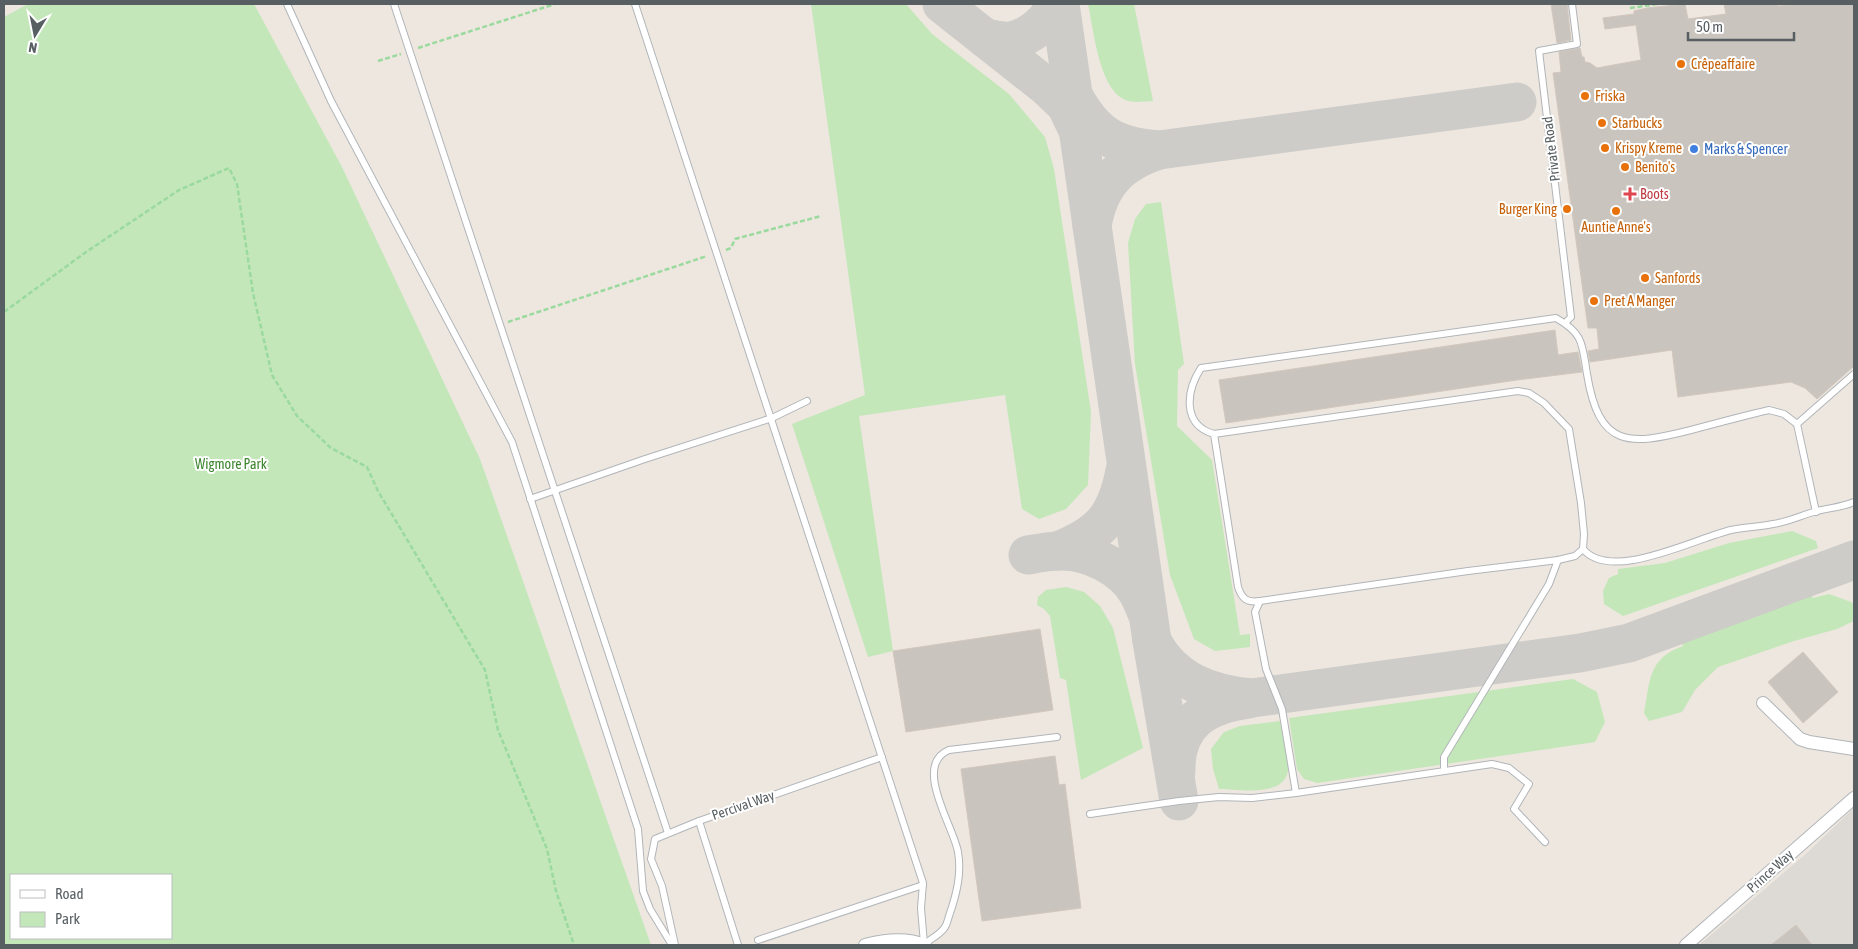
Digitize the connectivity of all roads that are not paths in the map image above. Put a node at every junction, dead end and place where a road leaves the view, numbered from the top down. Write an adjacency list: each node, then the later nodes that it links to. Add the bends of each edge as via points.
1 (287, 4): 12 (lane, via 331,101 512,442)
2 (394, 4): 11 (lane)
3 (635, 4): 8 (lane)
4 (1572, 4): 5 (lane, Private Road, via 1577,44 1539,51 1571,317)
5 (1565, 323): 9 (lane, via 1580,338 1598,414 1611,430 1627,439 1662,437 1769,410 1784,414); 10 (lane, via 1556,318 1201,368 1189,394 1191,413 1197,425)
6 (1854, 374): 9 (lane)
7 (807, 402): 8 (lane)
8 (772, 418): 11 (lane); 21 (lane)
9 (1797, 424): 14 (lane)
10 (1214, 434): 15 (lane, via 1518,391 1529,393 1544,403 1569,429 1581,503); 17 (lane, via 1238,587 1242,597 1251,602)
11 (554, 491): 12 (lane); 27 (lane)
12 (530, 499): 31 (lane, via 638,828 642,891)
13 (1854, 502): 14 (lane)
14 (1816, 512): 15 (lane, via 1784,522 1732,530 1642,558 1604,561 1595,559)
15 (1583, 549): 16 (lane, via 1575,556)
16 (1558, 560): 17 (lane); 22 (lane, via 1549,584 1444,757)
17 (1260, 601): 23 (lane, via 1255,612 1266,669 1282,708)
18 (1763, 703): 20 (street, via 1800,738)
19 (1057, 737): 34 (lane, via 949,750 936,760 935,783 958,850 958,888 946,927)
20 (1854, 749)
21 (882, 757): 26 (lane, Percival Way); 29 (lane)
22 (1444, 771): 23 (lane); 28 (lane, via 1492,764 1509,768 1529,784 1514,809)
23 (1296, 793): 25 (lane, via 1179,801)
24 (1854, 798): 35 (street, Prince Way)
25 (1090, 814)
26 (699, 821): 27 (lane); 32 (lane, Percival Way)
27 (668, 833): 31 (lane, via 655,839 651,859 662,886)
28 (1545, 842)
29 (923, 885): 30 (lane); 34 (lane, via 921,908)
30 (758, 940)
31 (673, 945)
32 (738, 945)
33 (865, 945): 34 (street, via 897,941)
34 (925, 945)
35 (1686, 945)

